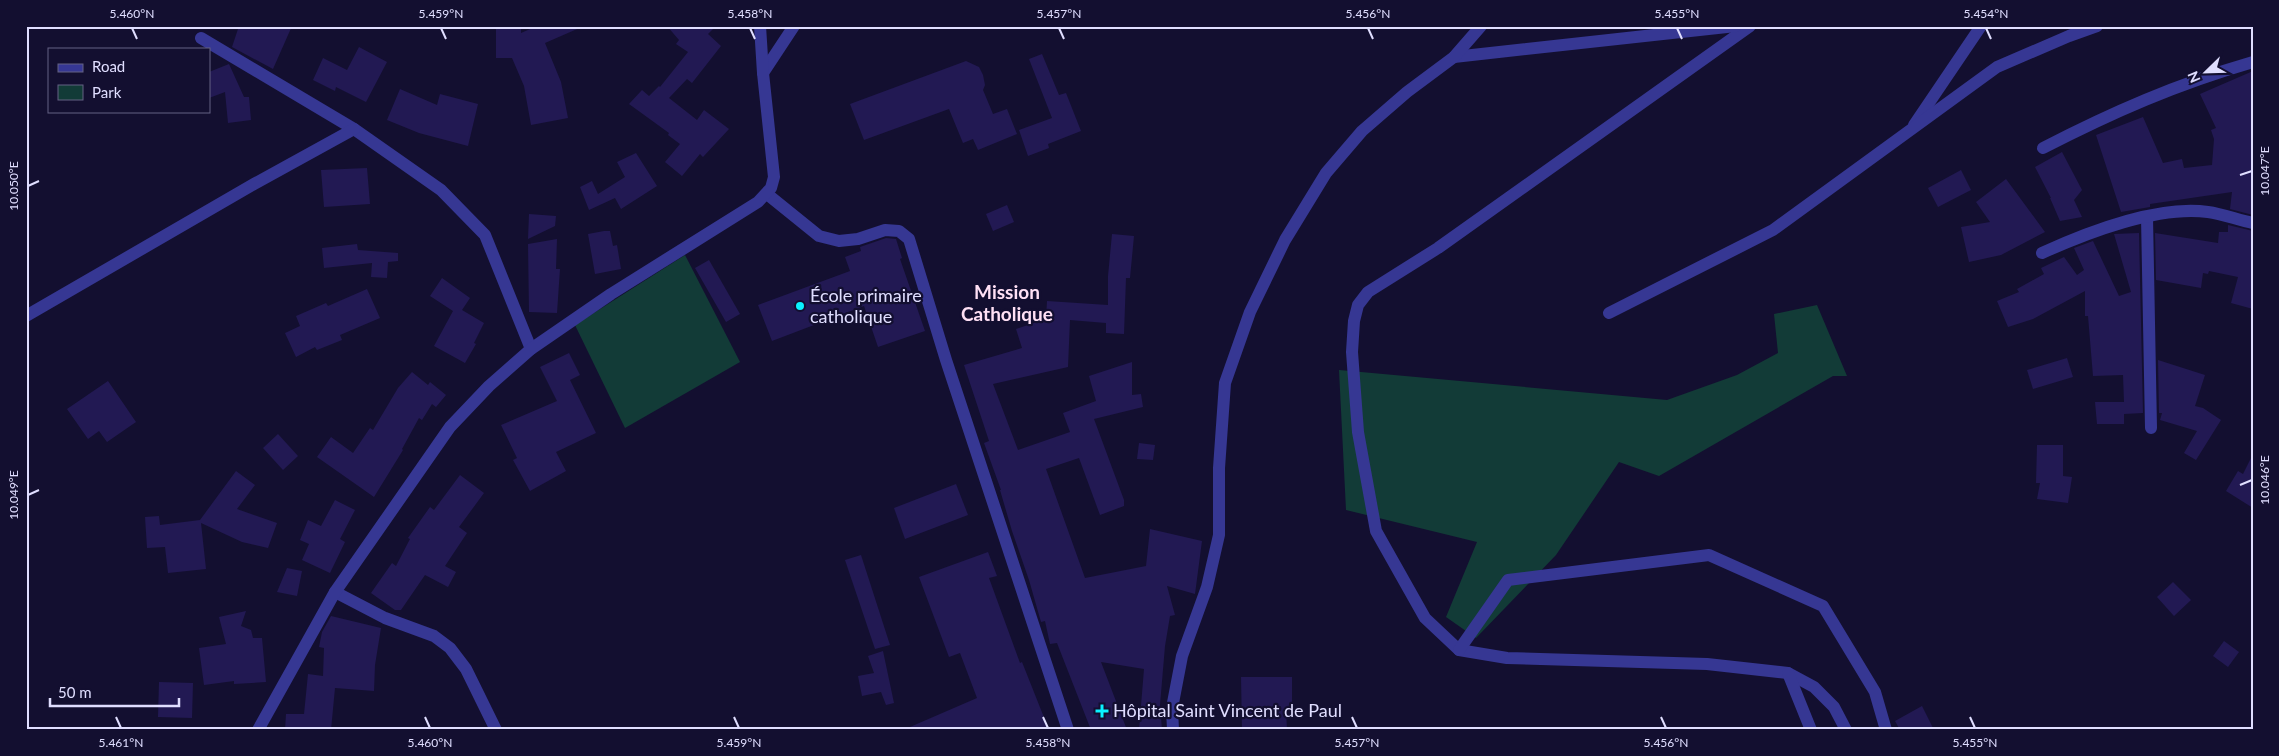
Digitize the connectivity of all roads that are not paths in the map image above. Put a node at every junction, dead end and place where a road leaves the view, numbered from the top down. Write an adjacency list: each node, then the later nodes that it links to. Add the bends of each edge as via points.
1 (760, 26): 11 (street)
2 (794, 26): 11 (street)
3 (1481, 26): 9 (street)
4 (1736, 26): 9 (street)
5 (1750, 26): 24 (street, via 1438,248 1368,292 1358,304 1352,352 1357,423 1376,530 1425,618)
6 (1981, 26): 13 (street)
7 (2097, 26): 13 (street, via 1997,67)
8 (201, 38): 12 (street)
9 (1454, 57): 29 (street, via 1362,131 1326,173 1285,240 1250,312 1225,383 1219,468 1219,535 1207,587 1182,656 1172,708)
10 (2253, 62): 14 (street, via 2179,85)
11 (762, 73): 15 (street, via 774,177)
12 (354, 129): 20 (street); 21 (street, via 441,190 485,235)
13 (1908, 134): 19 (street, via 1773,230)
14 (2044, 148)
15 (767, 194): 21 (street, via 611,294); 28 (street, via 819,236 839,241 885,230 899,231 909,239)
16 (2147, 217): 17 (street, via 2207,212); 18 (street, via 2115,224); 22 (street)
17 (2253, 223)
18 (2042, 253)
19 (1609, 313)
20 (26, 316)
21 (531, 350): 23 (street, via 489,386 450,427)
22 (2151, 428)
23 (335, 592): 26 (street); 27 (street, via 385,618 434,636 450,648 466,669)
24 (1459, 650): 25 (street, via 1507,658 1707,664); 32 (street, via 1508,580 1709,555 1823,606 1876,692)
25 (1788, 673): 30 (street); 31 (street, via 1814,687 1834,707)
26 (258, 730)
27 (496, 730)
28 (1068, 730)
29 (1173, 730)
30 (1811, 730)
31 (1846, 730)
32 (1886, 730)

